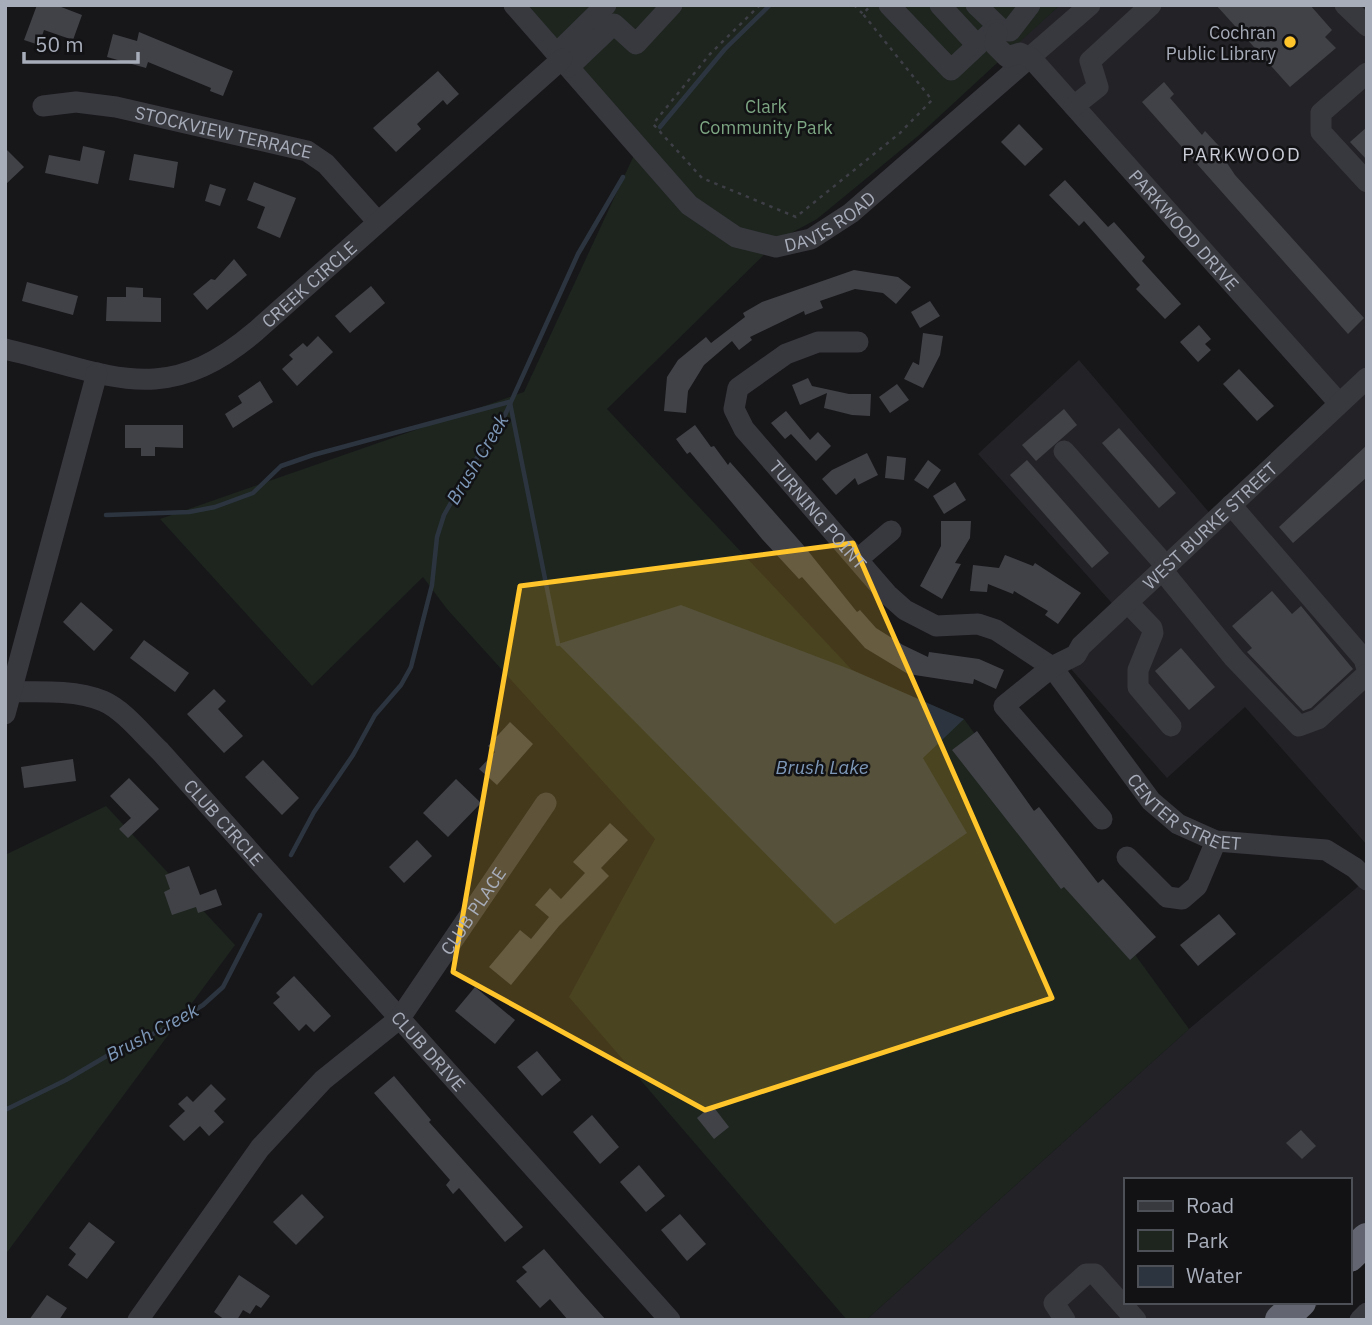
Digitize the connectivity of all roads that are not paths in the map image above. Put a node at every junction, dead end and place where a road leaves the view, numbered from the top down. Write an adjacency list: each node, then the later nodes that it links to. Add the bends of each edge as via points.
1 (514, 5): 15 (street, DAVIS ROAD)
2 (672, 5): 10 (street, via 636,44)
3 (889, 5): 13 (street, via 951,69)
4 (940, 5): 13 (street)
5 (976, 5): 12 (street)
6 (1030, 5): 12 (street)
7 (1090, 5): 14 (street, DAVIS ROAD)
8 (1151, 5): 18 (street, via 1090,61 1098,87)
9 (1345, 5): 11 (street)
10 (607, 13): 15 (street, CREEK CIRCLE)
11 (1367, 26)
12 (999, 30): 13 (street); 14 (street, PARKWOOD DRIVE, via 1021,43)
13 (978, 45)
14 (1026, 56): 15 (street, DAVIS ROAD, via 851,213 811,239 776,247 736,237 689,205); 18 (street, PARKWOOD DRIVE)
15 (563, 60): 20 (street, CREEK CIRCLE)
16 (1367, 73): 19 (street, via 1321,113 1321,132)
17 (43, 106): 20 (street, STOCKVIEW TERRACE, via 75,102 116,107 307,151 341,179)
18 (1074, 106): 25 (street, PARKWOOD DRIVE)
19 (1367, 182)
20 (377, 221): 23 (street, CREEK CIRCLE, via 213,364 165,379)
21 (858, 342): 29 (street, TURNING POINT, via 818,342 786,354 738,388 734,409 744,429)
22 (5, 349): 23 (street, CREEK CIRCLE)
23 (97, 373): 35 (street)
24 (1367, 378): 25 (street, WEST BURKE STREET)
25 (1339, 403): 27 (street, WEST BURKE STREET)
26 (1064, 452): 30 (street)
27 (1231, 505): 30 (street, WEST BURKE STREET); 33 (street, via 1364,659)
28 (891, 531): 29 (street)
29 (858, 559): 32 (street, TURNING POINT, via 887,594 922,621 936,626 978,624 996,630)
30 (1164, 568): 31 (street, WEST BURKE STREET); 34 (street, via 1234,658 1299,726 1318,719)
31 (1128, 603): 32 (street, WEST BURKE STREET, via 1076,655); 37 (street, via 1153,633 1138,670 1138,687)
32 (1052, 667): 39 (street, WEST BURKE STREET, via 1003,706); 40 (street, CENTER STREET, via 1151,801 1178,824)
33 (1367, 669)
34 (1367, 674)
35 (9, 692): 36 (street); 43 (street, CLUB CIRCLE, via 58,692 103,701 132,723)
36 (5, 714)
37 (1171, 726)
38 (546, 803): 43 (street, CLUB PLACE)
39 (1102, 820)
40 (1216, 841): 41 (street, via 1197,886 1182,899 1167,897); 42 (street, CENTER STREET, via 1326,850)
41 (1128, 858)
42 (1367, 879)
43 (400, 1018): 48 (street, CLUB DRIVE, via 323,1080 260,1148); 49 (street, CLUB DRIVE)
44 (1367, 1239): 45 (highway)
45 (1351, 1254)
46 (1298, 1304): 52 (highway)
47 (1367, 1313): 53 (street)
48 (138, 1320)
49 (670, 1320)
50 (1065, 1320): 51 (street, via 1054,1303 1086,1274 1095,1274)
51 (1136, 1320)
52 (1282, 1320)
53 (1360, 1320)

